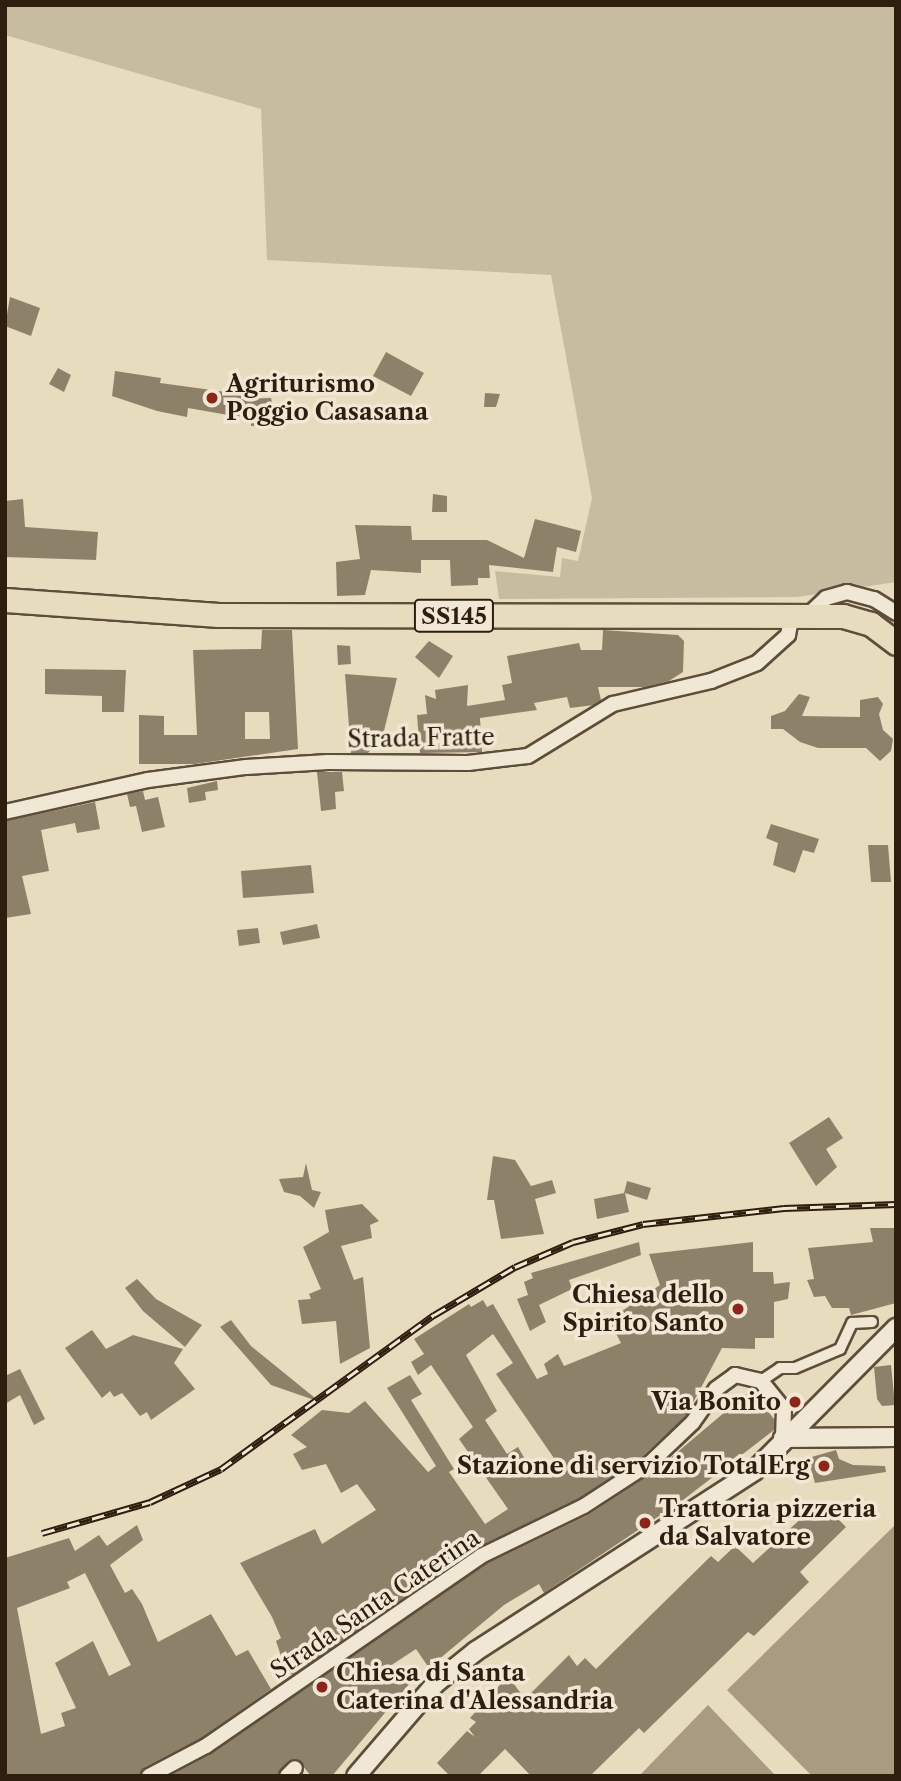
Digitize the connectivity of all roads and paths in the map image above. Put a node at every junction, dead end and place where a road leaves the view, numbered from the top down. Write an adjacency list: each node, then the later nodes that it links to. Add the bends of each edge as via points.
1 (5, 600): 3 (main road, SS145, via 209,614)
2 (896, 613): 3 (street, via 874,599 847,592 826,598)
3 (800, 615): 4 (main road, SS145, via 843,615 871,624); 5 (street, Strada Fratte, via 788,635 757,663 711,681 612,704 528,756 468,763 328,762 236,768 148,780)
4 (896, 643)
5 (5, 812)
6 (872, 1322): 8 (street, via 852,1323 840,1349 795,1368 780,1368)
7 (896, 1328): 10 (street)
8 (761, 1381): 10 (street, via 784,1409); 11 (street, Strada Santa Caterina, via 735,1375 716,1389 692,1422 630,1476 584,1506 481,1556 206,1746)
9 (896, 1437): 10 (street)
10 (783, 1438): 12 (street, via 754,1471 466,1659 436,1683)
11 (149, 1776)
12 (356, 1776)

